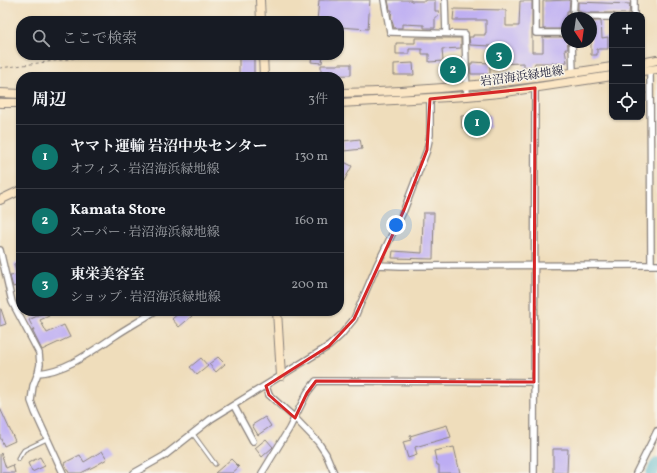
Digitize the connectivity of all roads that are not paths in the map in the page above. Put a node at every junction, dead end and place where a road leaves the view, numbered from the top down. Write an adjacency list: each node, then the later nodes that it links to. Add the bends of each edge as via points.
1 (260, 0): 9 (main road)
2 (384, 0): 12 (street, via 390,32)
3 (445, 0): 12 (street)
4 (536, 0): 13 (street, via 536,33)
5 (574, 0): 7 (street)
6 (634, 0): 8 (street)
7 (573, 12)
8 (634, 12)
9 (261, 16)
10 (609, 16): 11 (street)
11 (597, 17)
12 (446, 33): 23 (street, via 465,34)
13 (561, 33)
14 (572, 48): 21 (street)
15 (263, 60): 20 (main road)
16 (657, 60): 17 (main road)
17 (645, 62)
18 (609, 67): 21 (main road, 岩沼海浜緑地線)
19 (650, 70): 37 (street)
20 (264, 72)
21 (573, 73): 23 (main road, 岩沼海浜緑地線)
22 (609, 76): 24 (main road, 岩沼海浜緑地線)
23 (467, 86): 26 (main road, 岩沼海浜緑地線); 28 (street)
24 (535, 88): 28 (main road, 岩沼海浜緑地線); 38 (street)
25 (0, 93): 27 (main road)
26 (344, 93)
27 (16, 94)
28 (467, 96): 29 (main road, 岩沼海浜緑地線)
29 (430, 99): 32 (main road, 岩沼海浜緑地線); 36 (street, via 428,150 404,210)
30 (0, 103): 31 (main road)
31 (16, 103)
32 (344, 103)
33 (16, 192): 34 (main road)
34 (0, 200)
35 (0, 250): 39 (street)
36 (377, 265): 38 (street); 44 (street, via 354,318 341,335 329,346)
37 (654, 265): 38 (street)
38 (534, 266): 45 (street)
39 (16, 310)
40 (19, 316): 43 (street, via 39,353)
41 (147, 316): 43 (street, via 79,359 56,369)
42 (277, 316): 44 (main road)
43 (38, 373): 51 (street, via 31,401)
44 (281, 376): 46 (street)
45 (534, 382): 48 (street, via 316,381 307,393); 59 (street)
46 (266, 386): 47 (street); 48 (street, via 269,395)
47 (234, 406): 50 (street); 52 (street)
48 (296, 418): 57 (street); 58 (street, via 318,442)
49 (657, 431): 60 (street)
50 (193, 434): 54 (lane); 56 (street, via 164,456)
51 (48, 439): 53 (lane, via 24,450); 55 (street)
52 (253, 441)
53 (18, 459)
54 (215, 464)
55 (63, 473)
56 (134, 473)
57 (262, 473)
58 (334, 473)
59 (534, 473)
60 (636, 473)

